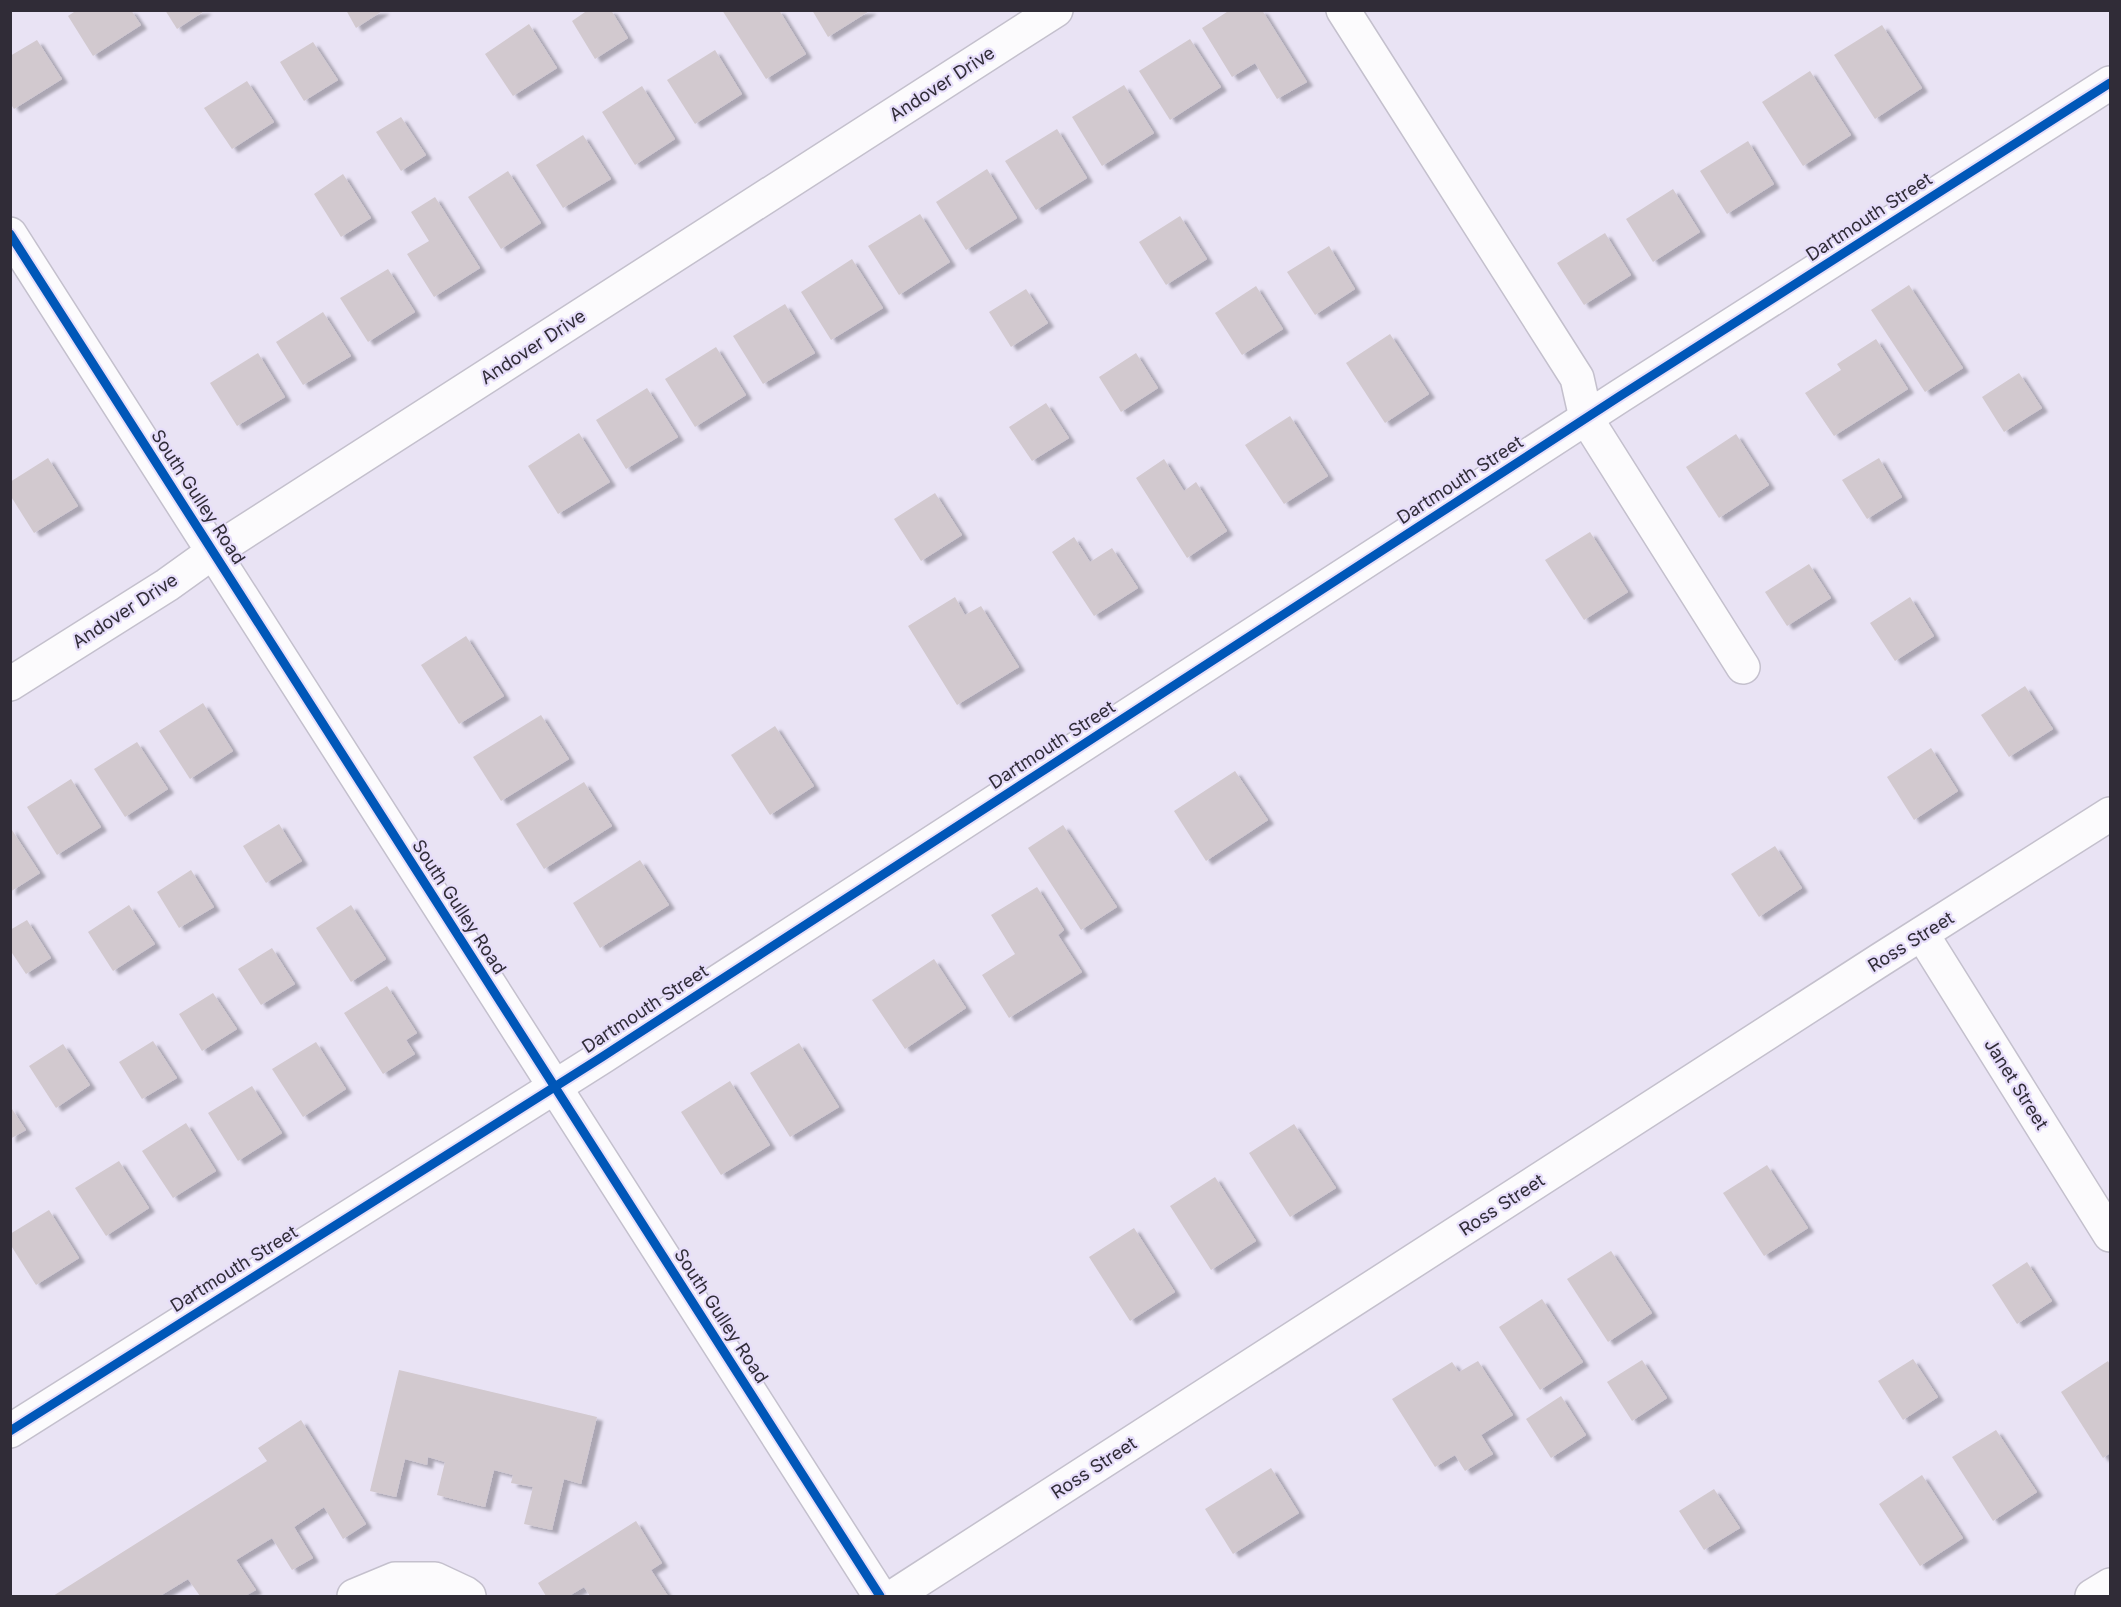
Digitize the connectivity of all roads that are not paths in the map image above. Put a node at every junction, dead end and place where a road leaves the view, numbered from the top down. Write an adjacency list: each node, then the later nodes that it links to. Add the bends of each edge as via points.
1 (1056, 10): 6 (street, Andover Drive)
2 (1343, 10): 5 (street, via 1577,378)
3 (2110, 83): 5 (street, Dartmouth Street)
4 (10, 234): 6 (street, South Gulley Road)
5 (1586, 418): 7 (street); 11 (street, Dartmouth Street)
6 (213, 552): 8 (street, Andover Drive); 11 (street, South Gulley Road)
7 (1743, 667)
8 (10, 684)
9 (2110, 814): 10 (street, Ross Street)
10 (1922, 934): 12 (street, Janet Street); 18 (street, Ross Street)
11 (554, 1086): 13 (street, Dartmouth Street); 17 (street, South Gulley Road)
12 (2110, 1235)
13 (10, 1431)
14 (2110, 1585): 19 (street)
15 (354, 1596): 16 (street, via 395,1579 435,1579)
16 (469, 1596)
17 (880, 1596)
18 (894, 1596)
19 (2092, 1596)

